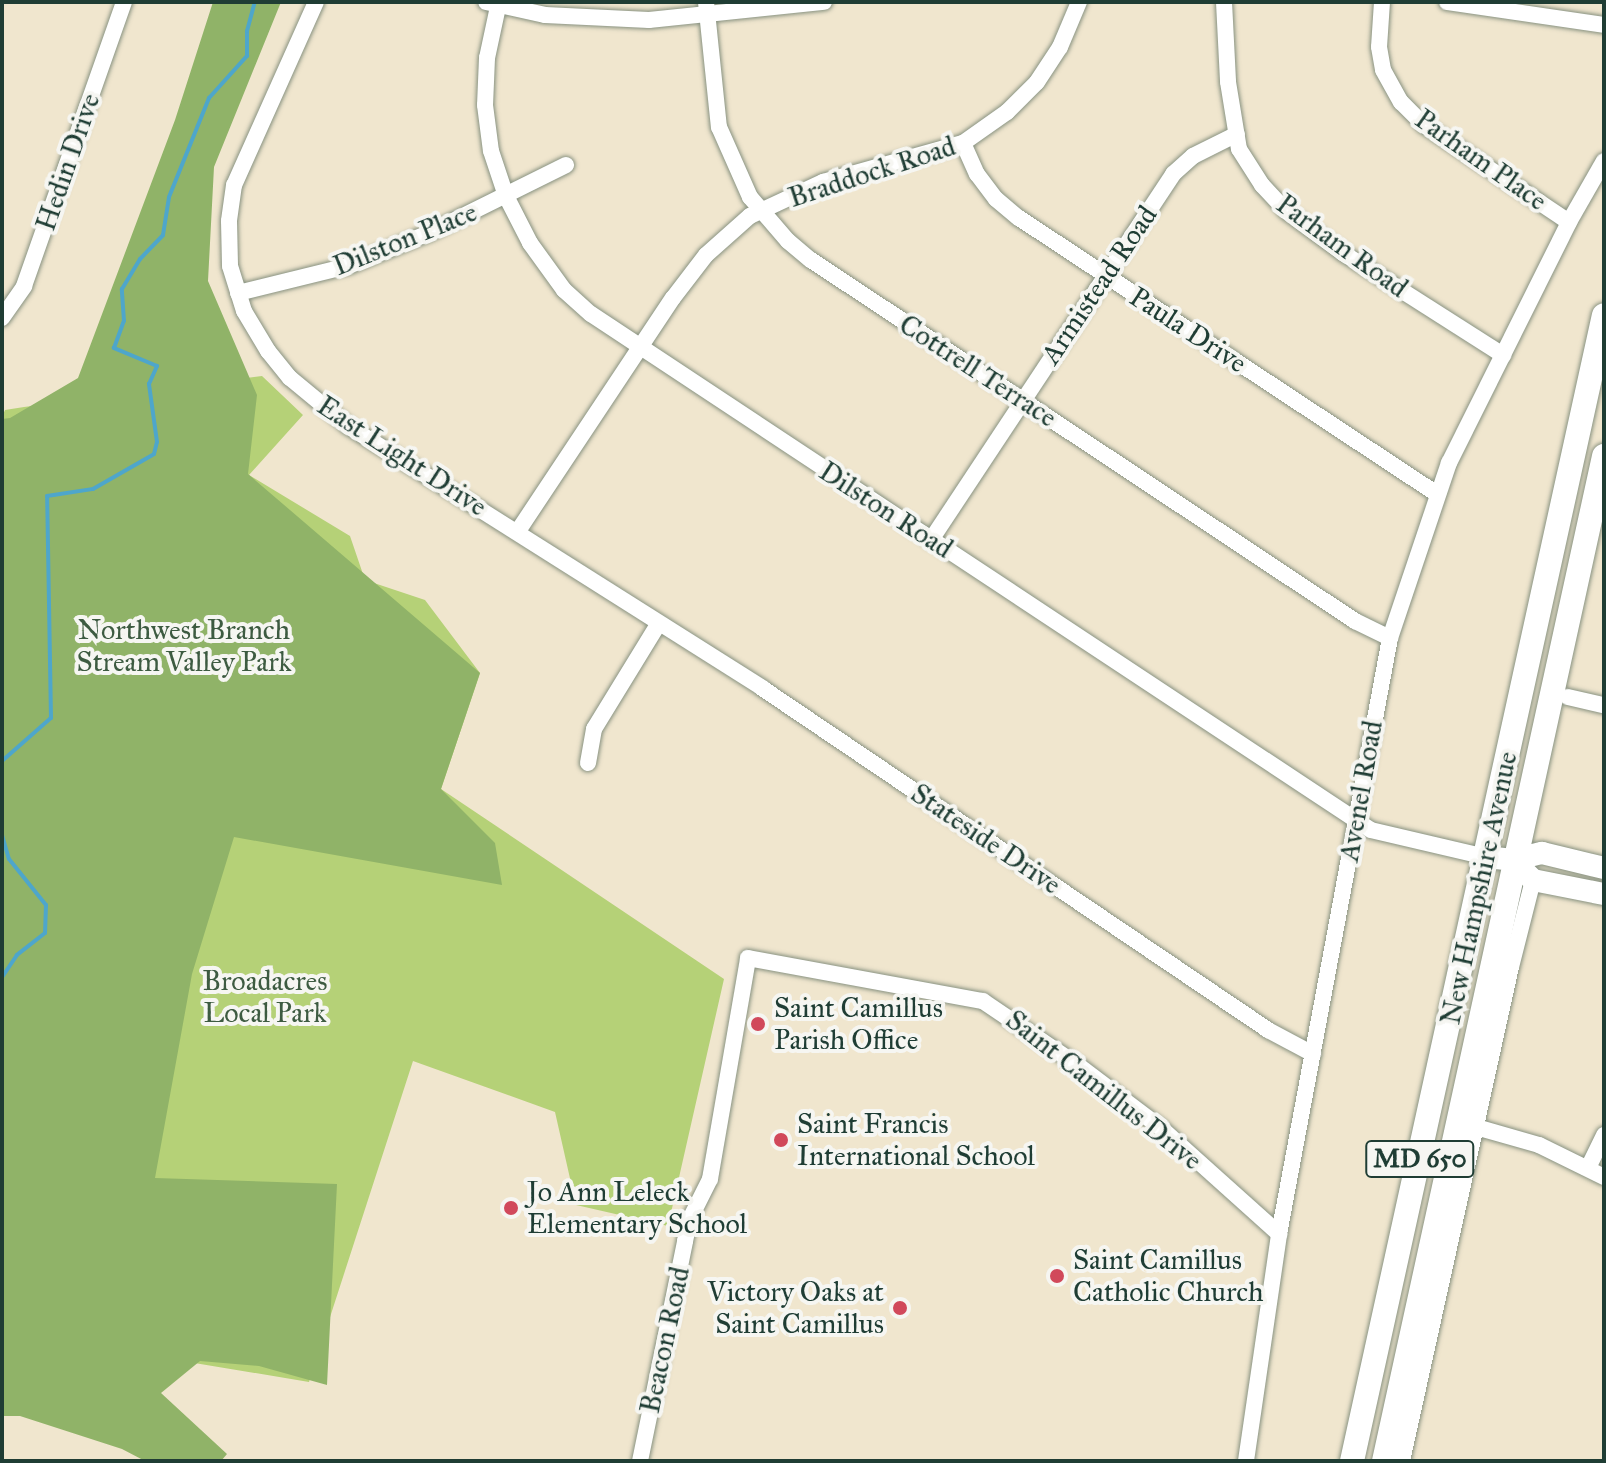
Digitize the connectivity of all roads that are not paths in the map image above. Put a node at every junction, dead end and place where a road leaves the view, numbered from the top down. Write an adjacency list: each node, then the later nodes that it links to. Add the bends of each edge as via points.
1 (124, 2): 21 (street, Hedin Drive, via 24,286)
2 (316, 2): 19 (street, East Light Drive, via 234,185 229,243)
3 (824, 2): 9 (street)
4 (1079, 2): 12 (street, Braddock Road, via 1060,47 1037,82 1007,112)
5 (1224, 2): 11 (street, Parham Road)
6 (1382, 2): 17 (street, Parham Place, via 1383,70 1401,102 1424,125)
7 (1447, 2): 10 (street)
8 (494, 3): 9 (street, via 602,20); 15 (street, Dilston Road, via 485,105 491,151)
9 (706, 9): 16 (street, Cottrell Terrace, via 719,127 738,174)
10 (1604, 25)
11 (1237, 134): 18 (street, Armistead Road, via 1193,156 1173,174); 23 (street, Parham Road, via 1239,149 1286,211)
12 (963, 143): 16 (street, Braddock Road, via 823,182); 18 (street, Paula Drive, via 996,199)
13 (1604, 161): 17 (street, Avenel Road)
14 (566, 165): 15 (street, Dilston Place)
15 (506, 196): 19 (street, Dilston Place, via 348,266); 22 (street, Dilston Road, via 530,243 564,290)
16 (762, 210): 22 (street, Braddock Road, via 706,255); 24 (street, Cottrell Terrace, via 811,260)
17 (1569, 222): 23 (street, Avenel Road)
18 (1105, 275): 24 (street, Armistead Road); 26 (street, Paula Drive)
19 (238, 293): 27 (street, East Light Drive, via 268,351 314,399 348,426)
20 (1604, 315): 35 (main road, New Hampshire Avenue / MD 650)
21 (2, 318)
22 (640, 348): 27 (street, Braddock Road); 28 (street, Dilston Road)
23 (1503, 355): 26 (street, Avenel Road)
24 (1022, 400): 28 (street, Armistead Road); 30 (street, Cottrell Terrace, via 1355,621)
25 (1604, 456): 36 (main road, New Hampshire Avenue / MD 650)
26 (1437, 494): 30 (street, Avenel Road)
27 (518, 531): 29 (street, East Light Drive)
28 (931, 540): 34 (street, Dilston Road)
29 (659, 623): 33 (street, via 594,729); 40 (street, Stateside Drive, via 1268,1030)
30 (1390, 638): 34 (street, Avenel Road)
31 (1568, 697): 32 (street)
32 (1604, 705)
33 (588, 763)
34 (1355, 820): 35 (street, Dilston Road, via 1371,830); 40 (street, Avenel Road)
35 (1486, 857): 36 (main road); 49 (main road, New Hampshire Avenue / MD 650)
36 (1513, 860): 37 (main road, via 1542,853); 38 (main road); 50 (main road, New Hampshire Avenue / MD 650)
37 (1604, 868)
38 (1533, 880): 39 (main road); 41 (street)
39 (1604, 894)
40 (1313, 1054): 46 (street, Avenel Road)
41 (1476, 1127): 43 (street, via 1539,1145); 51 (street)
42 (1604, 1135): 43 (street)
43 (1588, 1168): 44 (street)
44 (1604, 1177)
45 (690, 1219): 46 (street, Saint Camillus Drive, via 710,1179 748,958 983,1001 1161,1128); 47 (street, Beacon Road)
46 (1279, 1234): 48 (street, Avenel Road)
47 (640, 1461)
48 (1246, 1461)
49 (1352, 1461)
50 (1384, 1461)
51 (1402, 1461)

